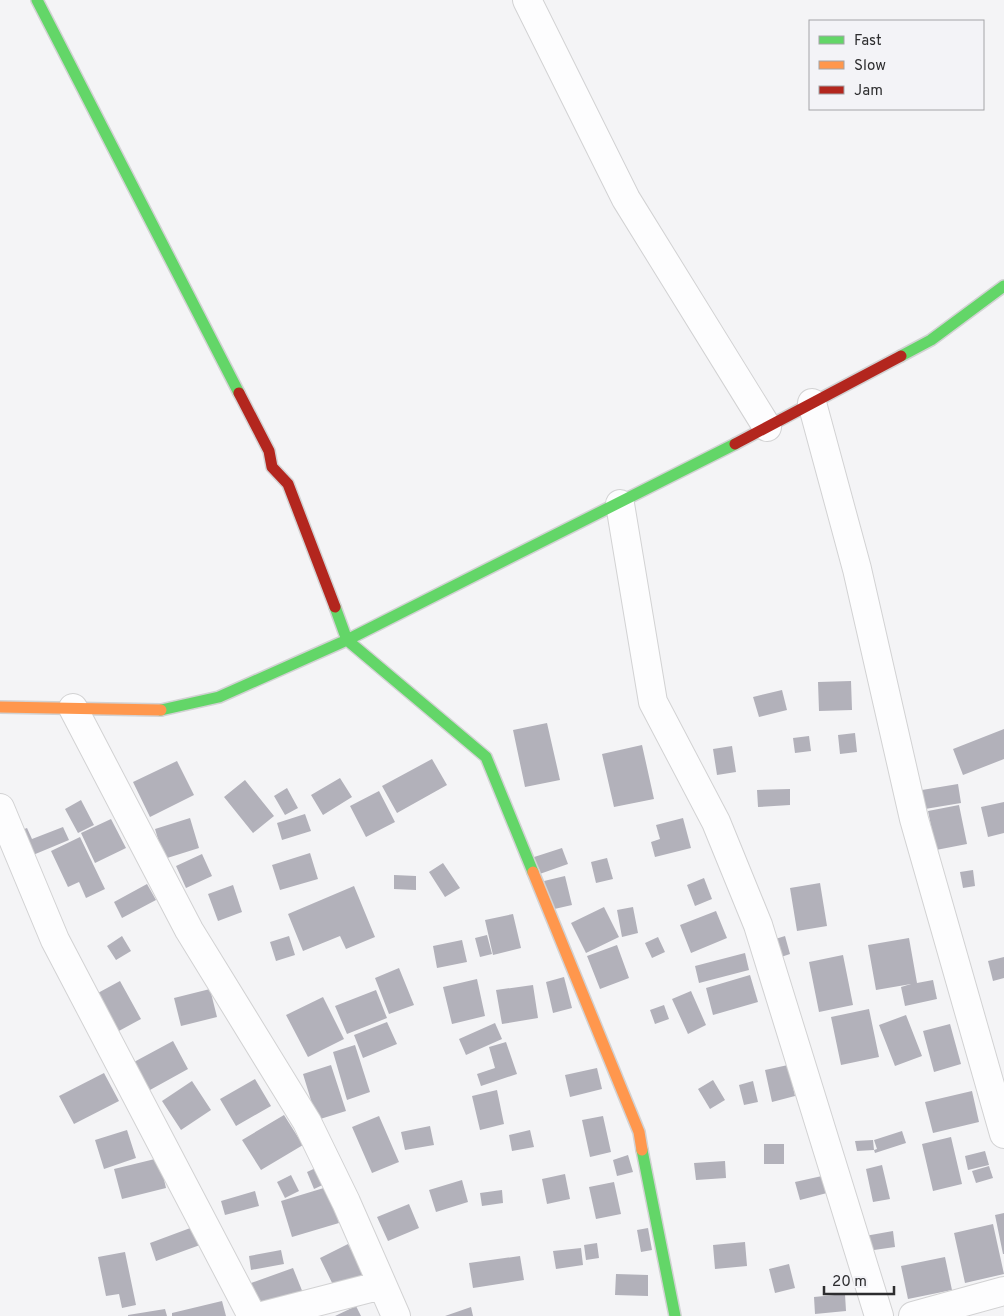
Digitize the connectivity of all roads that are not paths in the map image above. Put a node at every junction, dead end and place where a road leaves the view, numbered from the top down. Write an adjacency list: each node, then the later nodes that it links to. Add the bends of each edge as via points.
1 (37, 0): 7 (street, via 269,452 272,467 288,484)
2 (526, 0): 5 (street, via 626,199)
3 (1004, 286): 4 (street, via 931,340)
4 (812, 403): 5 (street); 11 (street, via 858,569 914,819)
5 (767, 427): 6 (street)
6 (620, 504): 7 (street); 18 (street, via 653,702 716,822 758,925)
7 (347, 640): 9 (street, via 219,697 157,711); 17 (street, via 486,757 639,1132)
8 (0, 707): 9 (street)
9 (73, 708): 12 (street, via 189,930 307,1122)
10 (0, 808): 14 (street, via 55,940)
11 (1004, 1134)
12 (382, 1285): 15 (street); 16 (street)
13 (1004, 1292): 19 (street)
14 (252, 1316)
15 (262, 1316)
16 (396, 1316)
17 (675, 1316)
18 (879, 1316)
19 (913, 1316)

